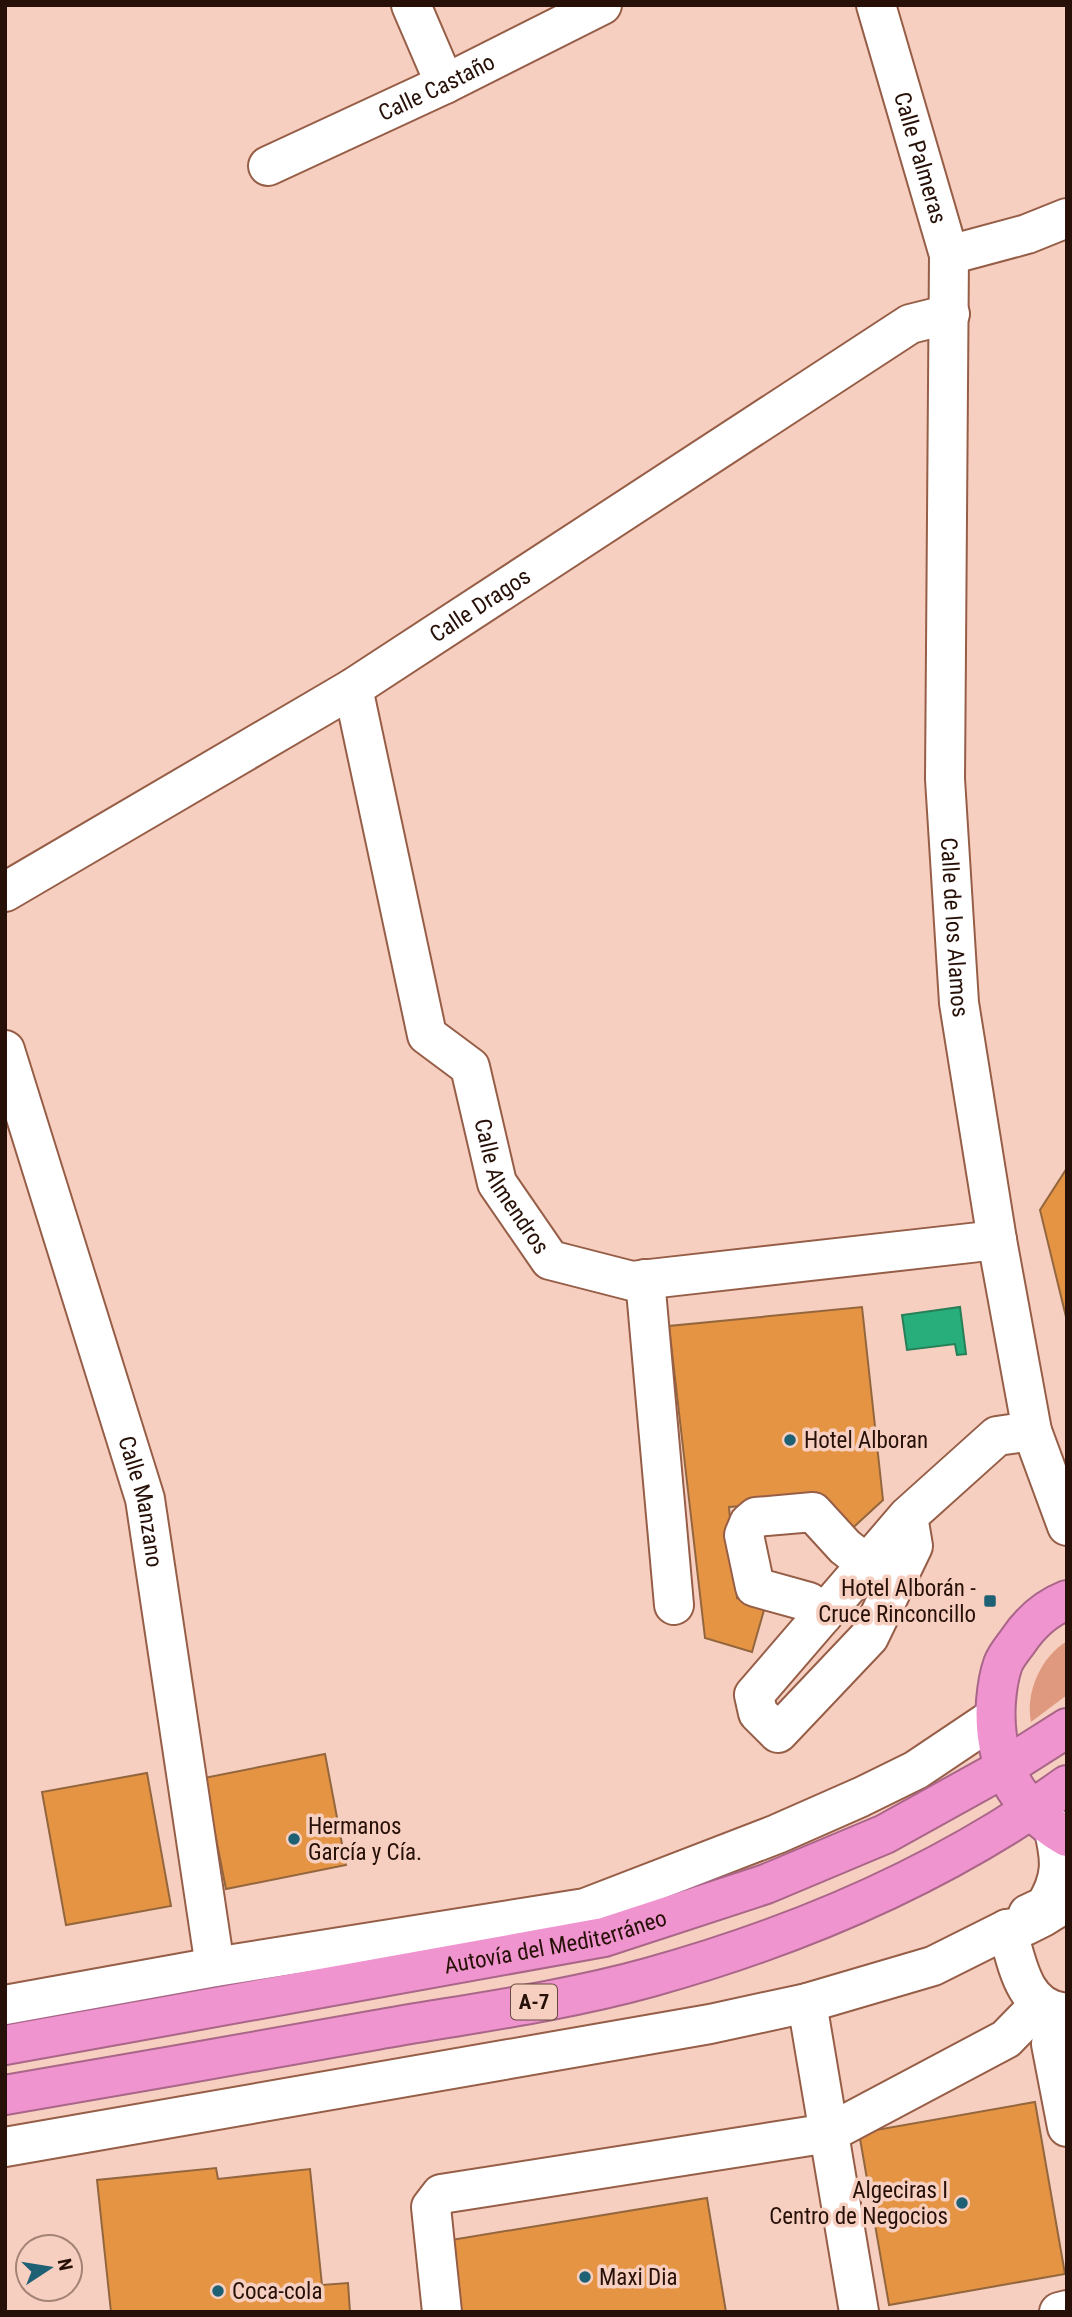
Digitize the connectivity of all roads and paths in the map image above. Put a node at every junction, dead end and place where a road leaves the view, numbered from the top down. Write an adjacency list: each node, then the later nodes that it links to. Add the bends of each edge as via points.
1 (411, 5): 4 (street)
2 (602, 5): 4 (street, Calle Castaño)
3 (876, 5): 7 (street, Calle Palmeras)
4 (445, 84): 5 (street, Calle Castaño)
5 (268, 166)
6 (1067, 218): 7 (street)
7 (949, 255): 8 (street, Calle Palmeras)
8 (950, 314): 9 (street, Calle Dragos, via 910,324); 12 (street, Calle de los Alamos, via 945,779 959,1003)
9 (353, 688): 10 (street, Calle Dragos); 13 (street, Calle Almendros, via 427,1035 470,1068 497,1183 550,1260 632,1280)
10 (5, 892)
11 (5, 1050): 28 (street, Calle Manzano, via 145,1499)
12 (997, 1240): 13 (street, Calle Almendros); 14 (street, Calle de los Alamos)
13 (645, 1279): 19 (street)
14 (1032, 1432): 15 (street, via 997,1436); 16 (street, Calle de los Alamos)
15 (908, 1516): 17 (street); 20 (street, via 913,1546 869,1637 778,1733 758,1713 754,1695)
16 (1067, 1526)
17 (867, 1564): 20 (street); 20 (street, via 813,1512 757,1517 749,1522 744,1535 755,1587 809,1602)
18 (1067, 1600): 21 (highway, via 1027,1628 1003,1663)
19 (674, 1605)
20 (823, 1615)
21 (995, 1717): 23 (highway, via 996,1743); 28 (street, via 916,1770 861,1797 585,1908)
22 (1067, 1728): 23 (highway, Autovía del Mediterráneo / A-7)
23 (1004, 1768): 25 (highway, via 1015,1790); 32 (highway, Autovía del Mediterráneo / A-7, via 885,1834 778,1880 604,1937)
24 (1067, 1784): 25 (highway, A-7)
25 (1051, 1824): 27 (street, via 1060,1853 1054,1890 1045,1906 1020,1917); 33 (highway, A-7, via 964,1851 891,1888 738,1950 649,1978)
26 (1067, 1902): 27 (street, via 1024,1926)
27 (1007, 1930): 29 (street, via 933,1966); 31 (street, via 1029,1993)
28 (215, 1967): 30 (street)
29 (807, 2003): 35 (street); 36 (street)
30 (5, 2005)
31 (1054, 2009): 34 (street, via 1051,2044); 35 (street)
32 (5, 2045)
33 (5, 2095)
34 (1067, 2127)
35 (829, 2133): 38 (street, via 441,2194 431,2207); 39 (street)
36 (5, 2147)
37 (1067, 2311): 40 (street)
38 (442, 2312)
39 (859, 2312)
40 (1059, 2312)

